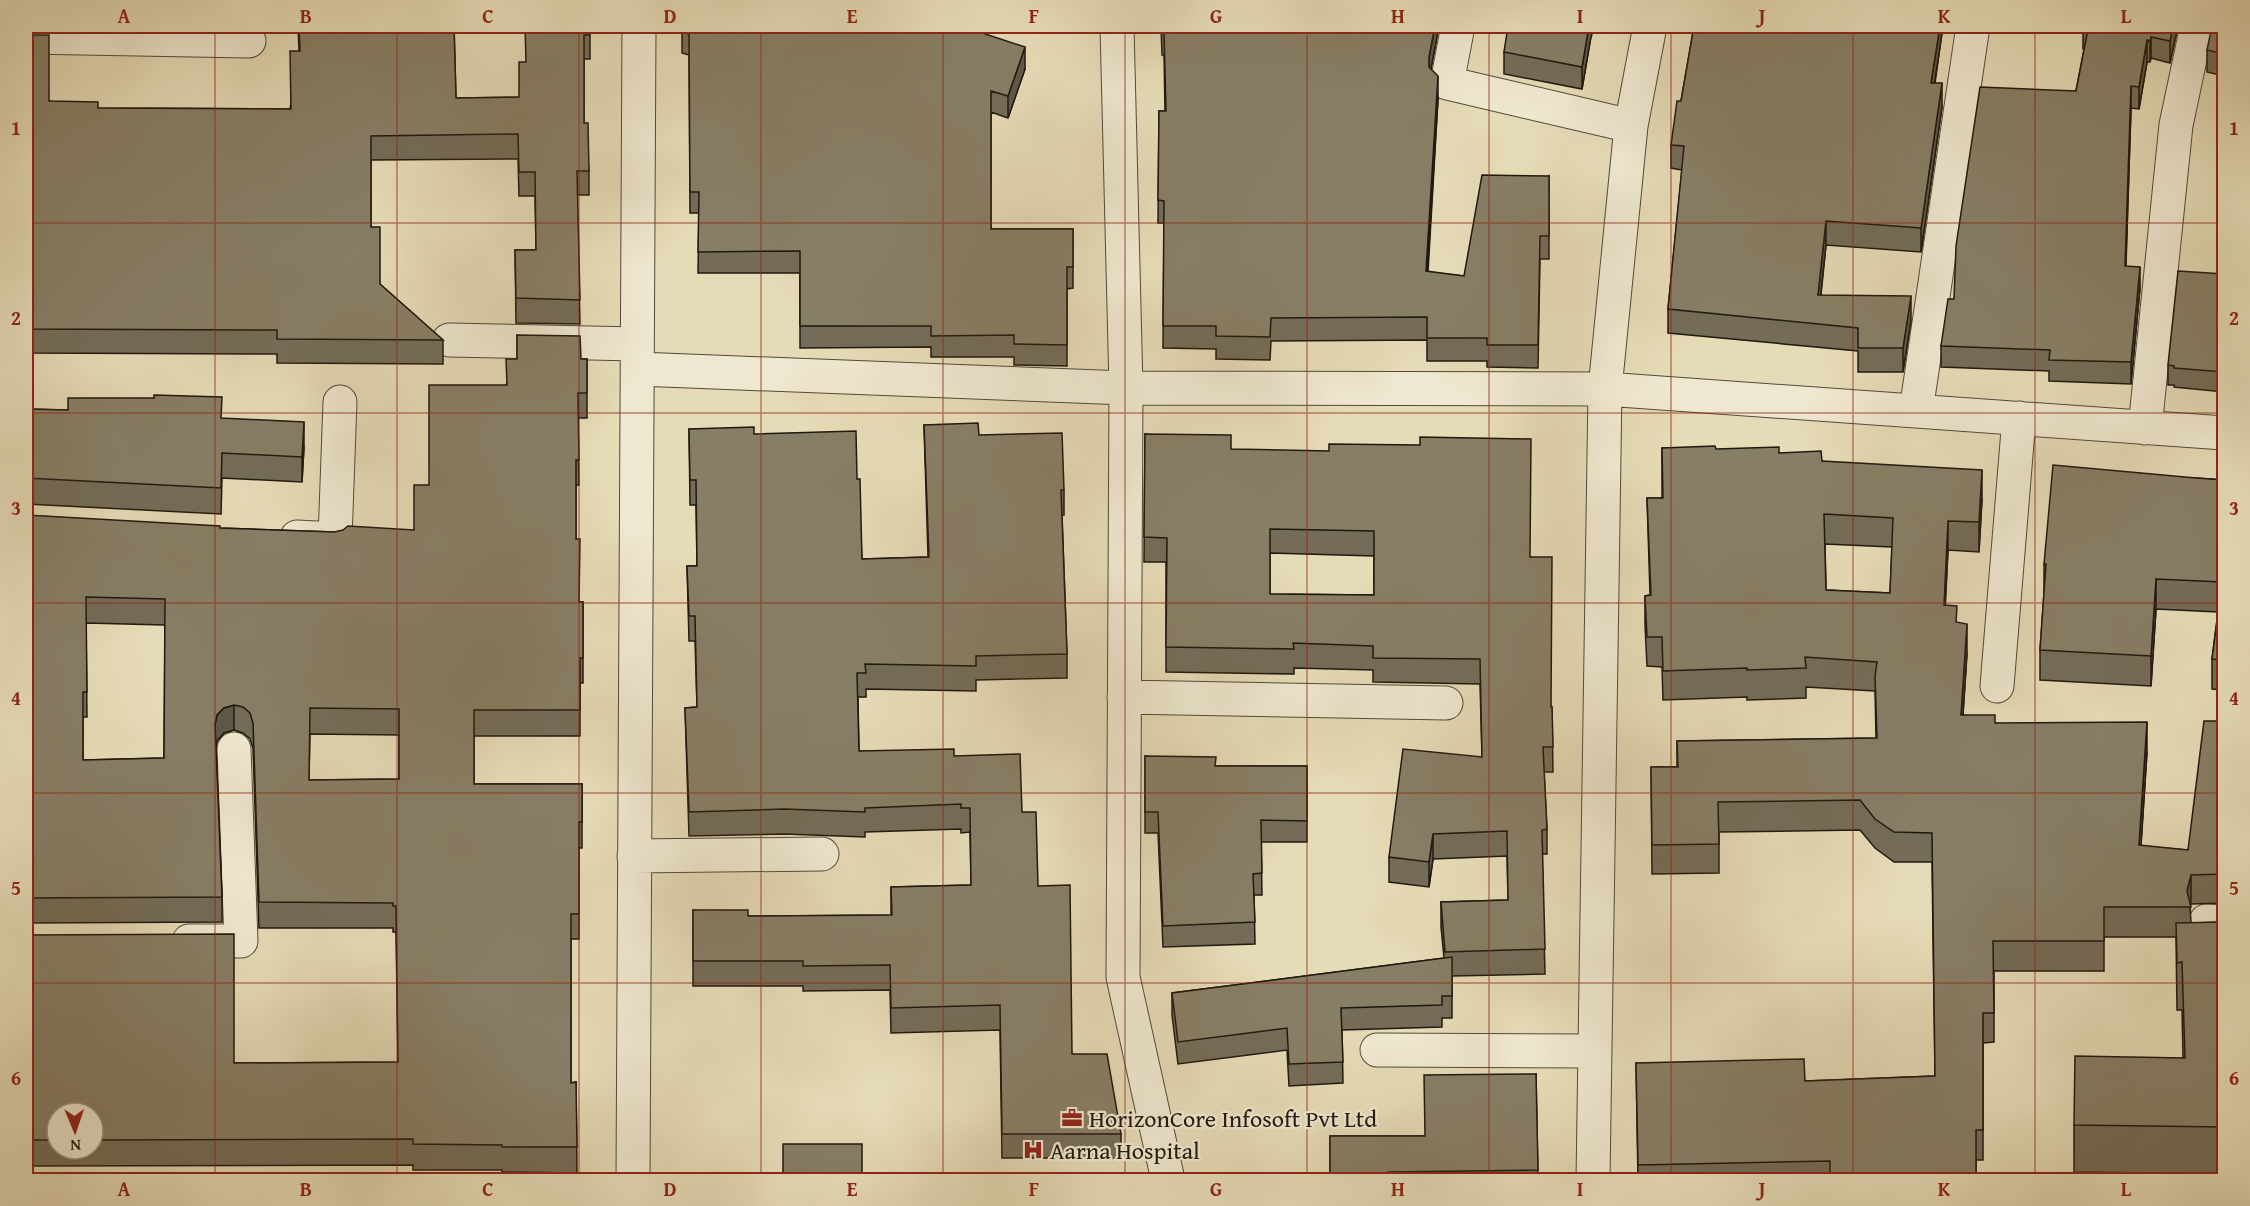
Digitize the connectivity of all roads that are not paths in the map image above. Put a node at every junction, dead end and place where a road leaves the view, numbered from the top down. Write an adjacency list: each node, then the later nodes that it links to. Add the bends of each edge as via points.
1 (639, 26): 11 (street)
2 (1117, 26): 12 (street)
3 (1458, 26): 9 (street, via 1448,83)
4 (1650, 26): 9 (street)
5 (1973, 26): 15 (street)
6 (2198, 26): 17 (street, via 2176,125)
7 (26, 37): 8 (street)
8 (249, 41)
9 (1631, 126): 13 (street)
10 (449, 340): 11 (street)
11 (637, 356): 12 (street); 25 (street)
12 (1126, 388): 13 (street); 21 (street)
13 (1605, 389): 15 (street); 28 (street)
14 (340, 402): 19 (street, via 335,539)
15 (1916, 411): 16 (street)
16 (2019, 418): 17 (street); 20 (street)
17 (2145, 428): 18 (street)
18 (2224, 433)
19 (263, 535)
20 (1997, 686)
21 (1124, 697): 22 (street); 30 (street, via 1123,977)
22 (1446, 703)
23 (234, 749): 26 (street, via 241,941)
24 (822, 854): 25 (street)
25 (634, 856): 29 (street)
26 (157, 941)
27 (1377, 1050): 28 (street)
28 (1595, 1051): 31 (street)
29 (633, 1180)
30 (1168, 1180)
31 (1593, 1180)

